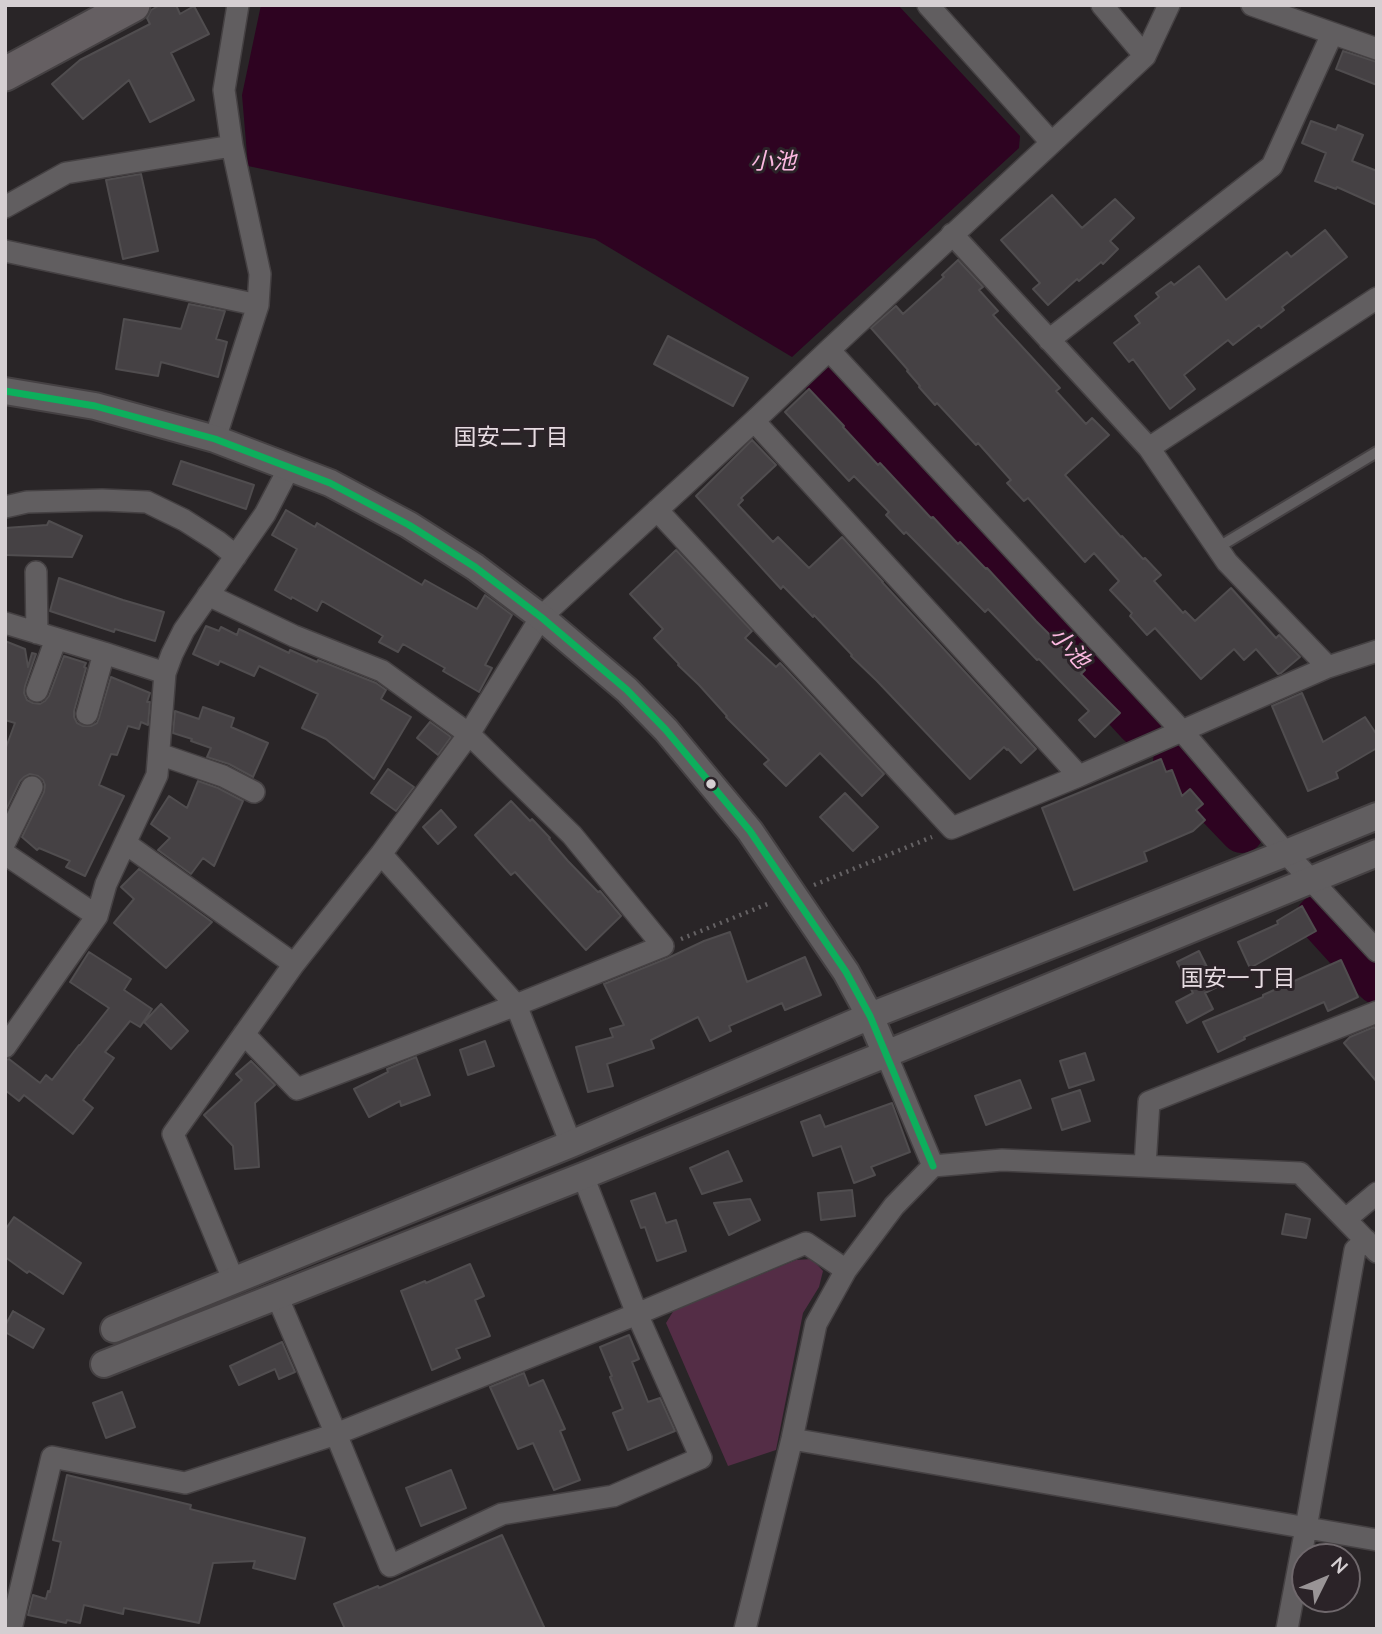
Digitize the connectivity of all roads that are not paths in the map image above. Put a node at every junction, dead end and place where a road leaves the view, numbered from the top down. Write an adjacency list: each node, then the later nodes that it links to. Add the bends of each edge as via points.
1 (133, 5): 10 (main road)
2 (238, 5): 12 (street, via 224,90)
3 (928, 5): 11 (street)
4 (1101, 5): 9 (street)
5 (1169, 5): 9 (street)
6 (1252, 5): 7 (street)
7 (1332, 34): 8 (street); 18 (street, via 1272,166)
8 (1377, 49)
9 (1145, 56): 11 (street)
10 (5, 74)
11 (1051, 142): 14 (street)
12 (232, 146): 13 (street, via 66,173); 17 (street, via 260,274)
13 (5, 207)
14 (953, 234): 18 (street); 19 (street)
15 (5, 251): 17 (street)
16 (1377, 298): 23 (street)
17 (258, 305): 22 (street)
18 (1049, 340): 23 (street)
19 (829, 350): 21 (street); 41 (street)
20 (5, 391): 22 (street, via 95,406)
21 (754, 421): 27 (street); 44 (street)
22 (215, 439): 25 (street)
23 (1149, 448): 28 (street)
24 (1377, 452): 28 (lane)
25 (289, 468): 29 (street); 32 (street, via 330,482 410,525)
26 (5, 507): 29 (street, via 27,502 146,502 184,520)
27 (657, 510): 32 (street); 44 (street, via 952,828)
28 (1217, 548): 37 (street)
29 (236, 556): 31 (street)
30 (36, 572): 34 (street)
31 (208, 595): 38 (street, via 184,630); 42 (street, via 382,671)
32 (541, 617): 42 (street); 60 (street, via 627,690 703,773 794,894)
33 (5, 623): 34 (street)
34 (47, 636): 36 (street); 39 (street)
35 (1377, 651): 37 (street)
36 (104, 653): 38 (street); 40 (street)
37 (1328, 667): 41 (street)
38 (165, 673): 43 (street)
39 (37, 691)
40 (87, 714)
41 (1182, 731): 44 (street); 50 (street)
42 (469, 734): 53 (street); 58 (street, via 572,835 663,946)
43 (159, 754): 46 (street); 49 (street, via 157,775)
44 (1079, 776)
45 (32, 787): 48 (street)
46 (254, 792)
47 (1377, 816): 50 (street)
48 (5, 842)
49 (125, 843): 55 (street); 57 (street)
50 (1286, 853): 54 (street); 60 (street)
51 (1377, 853): 54 (street)
52 (5, 854): 55 (street)
53 (381, 854): 57 (street); 58 (street)
54 (1312, 880): 56 (street); 63 (street)
55 (97, 916): 62 (street)
56 (1377, 951)
57 (293, 964): 61 (street)
58 (516, 1005): 61 (street, via 298,1089); 64 (street)
59 (1377, 1012): 65 (street, via 1149,1102)
60 (870, 1016): 63 (street); 64 (street)
61 (244, 1034): 72 (street, via 173,1134)
62 (5, 1047)
63 (886, 1054): 66 (street); 67 (street)
64 (571, 1144): 72 (street)
65 (1145, 1166): 66 (street, via 1002,1160); 69 (street, via 1300,1173)
66 (933, 1167): 71 (street, via 894,1206)
67 (583, 1176): 73 (street); 74 (street)
68 (1377, 1193): 69 (street)
69 (1346, 1219): 70 (street)
70 (1372, 1246): 79 (street, via 1354,1250)
71 (846, 1270): 74 (street, via 806,1243); 78 (street, via 816,1324)
72 (233, 1279): 75 (street)
73 (276, 1296): 76 (street); 77 (street)
74 (637, 1314): 77 (street); 77 (street, via 701,1458 613,1496 502,1514 390,1566)
75 (114, 1329)
76 (104, 1364)
77 (336, 1434): 81 (street, via 185,1483 52,1457)
78 (792, 1439): 79 (street); 82 (street)
79 (1306, 1528): 80 (street); 83 (street)
80 (1377, 1540)
81 (11, 1629)
82 (745, 1629)
83 (1287, 1629)

